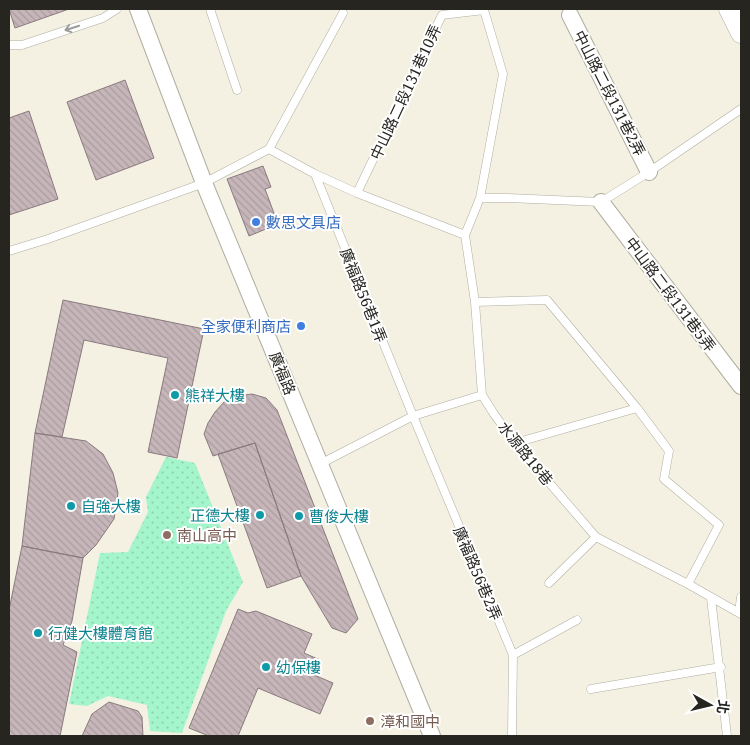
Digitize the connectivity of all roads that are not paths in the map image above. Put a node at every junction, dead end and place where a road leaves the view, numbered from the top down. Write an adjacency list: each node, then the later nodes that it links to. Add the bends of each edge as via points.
1 (117, 9): 8 (lane, one-way to 8, via 103,18 22,45)
2 (138, 9): 14 (street, 廣福路)
3 (210, 9): 9 (lane)
4 (729, 9): 7 (street)
5 (343, 13): 11 (lane)
6 (570, 15): 12 (street, 中山路二段131巷2弄)
7 (741, 33)
8 (9, 45)
9 (237, 90)
10 (741, 110): 12 (lane)
11 (269, 149): 13 (lane); 14 (lane)
12 (649, 172): 17 (lane)
13 (315, 174): 15 (lane); 24 (lane, 廣福路56巷1弄)
14 (204, 183): 19 (lane); 26 (street, 廣福路)
15 (357, 193): 16 (lane, 中山路二段131巷10弄, via 442,15 484,10 504,74); 18 (lane)
16 (480, 198): 17 (lane); 18 (lane)
17 (602, 202): 21 (street, 中山路二段131巷5弄)
18 (465, 235): 20 (lane, 水源路18巷)
19 (9, 251)
20 (475, 302): 22 (lane, 水源路18巷); 23 (lane, via 547,300)
21 (741, 386)
22 (482, 395): 24 (lane); 25 (lane, 水源路18巷)
23 (637, 408): 25 (lane); 29 (lane, via 669,451 664,479 719,525)
24 (413, 416): 26 (lane); 34 (lane, 廣福路56巷2弄)
25 (515, 443): 27 (lane, 水源路18巷)
26 (320, 464): 37 (street, 廣福路)
27 (596, 538): 28 (lane); 29 (lane, 水源路18巷)
28 (550, 584)
29 (688, 584): 31 (lane, 水源路18巷)
30 (741, 597): 32 (lane)
31 (711, 598): 32 (lane, 水源路18巷); 35 (lane)
32 (740, 614)
33 (577, 620): 34 (lane)
34 (513, 655): 38 (lane, 廣福路56巷2弄)
35 (720, 667): 36 (lane); 39 (lane)
36 (591, 689)
37 (432, 736)
38 (511, 736)
39 (727, 736)

